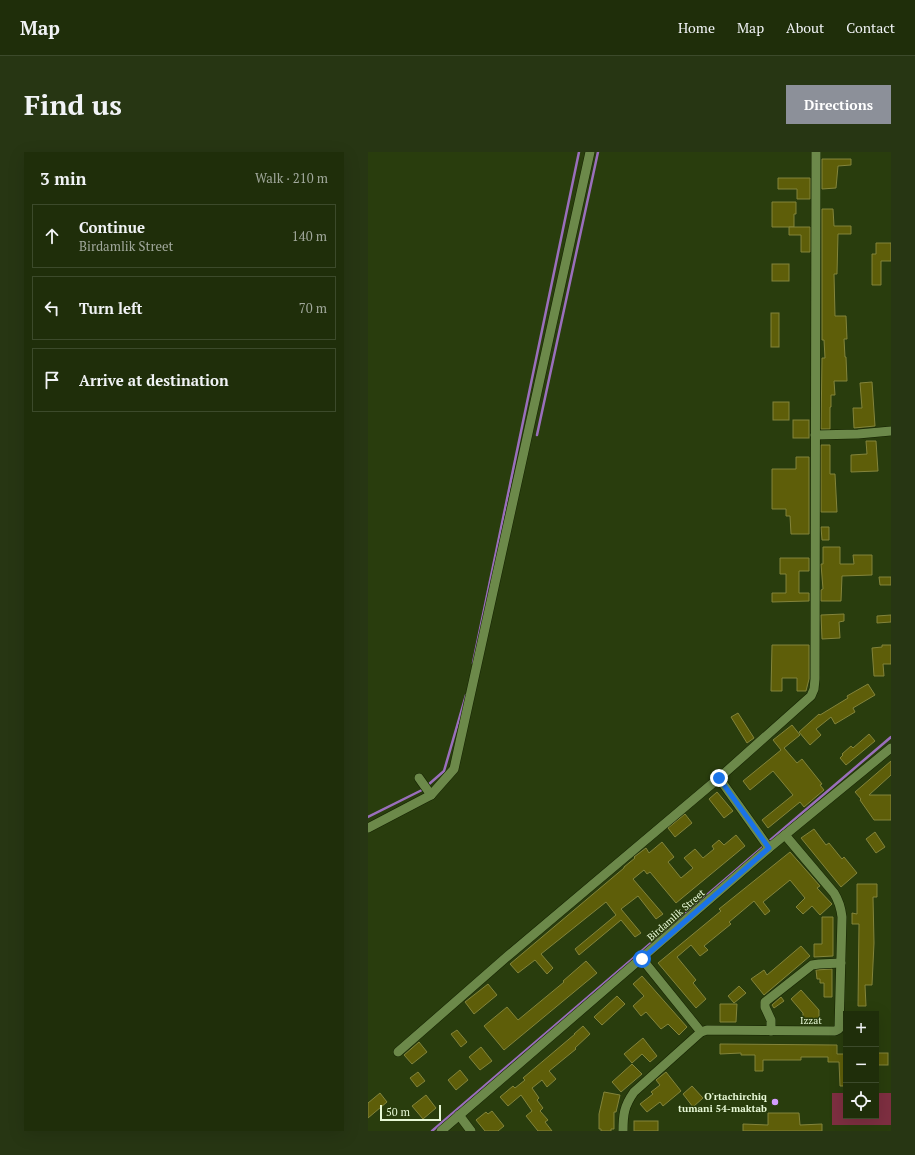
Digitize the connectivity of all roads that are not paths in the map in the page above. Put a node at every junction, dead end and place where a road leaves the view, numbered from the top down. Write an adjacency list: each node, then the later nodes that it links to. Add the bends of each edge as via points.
1 (590, 152): 8 (street, via 454,769)
2 (816, 152): 4 (street)
3 (891, 431): 4 (street)
4 (815, 435): 7 (street, via 814,689 805,703)
5 (891, 748): 10 (street, Birdamlik Street)
6 (419, 778): 8 (street)
7 (719, 778): 11 (street); 16 (street)
8 (431, 796): 9 (street)
9 (368, 828)
10 (785, 835): 11 (street, Birdamlik Street); 13 (street, Izzat, via 838,899 842,917)
11 (769, 848): 12 (street, Birdamlik Street)
12 (642, 959): 15 (street); 17 (street, Birdamlik Street)
13 (842, 963): 14 (street, via 812,965 765,1002 771,1020); 14 (street, Izzat, via 838,1030)
14 (771, 1031): 15 (street, Izzat)
15 (701, 1032): 20 (street, via 634,1092 627,1101 624,1111)
16 (398, 1052)
17 (459, 1115): 18 (street, Birdamlik Street); 19 (street)
18 (440, 1131)
19 (472, 1131)
20 (623, 1131)

